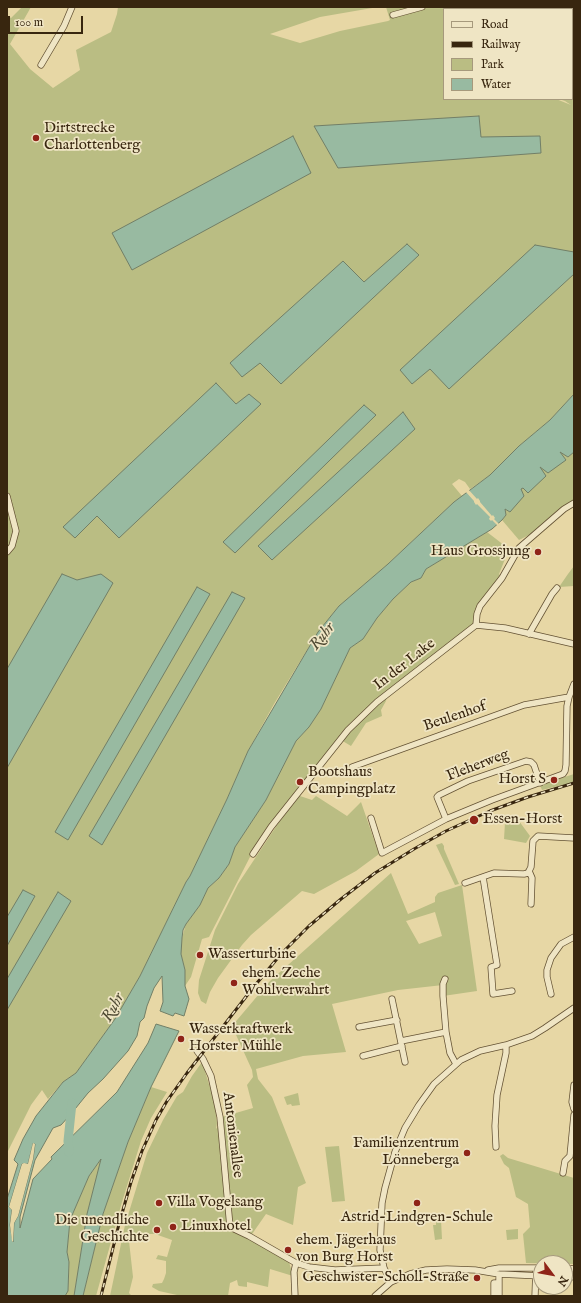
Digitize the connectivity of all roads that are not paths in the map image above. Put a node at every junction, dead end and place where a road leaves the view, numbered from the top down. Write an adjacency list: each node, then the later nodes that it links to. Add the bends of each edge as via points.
1 (72, 7): 4 (street)
2 (422, 7): 3 (street)
3 (393, 15)
4 (41, 65)
5 (7, 496): 7 (street, via 16,531 12,546)
6 (574, 503): 9 (street, via 519,548 502,578 480,606)
7 (7, 552)
8 (558, 588): 10 (street, via 543,608)
9 (477, 622): 10 (street, via 480,626 487,625); 19 (street, In der Lake, via 382,697 348,730 271,827)
10 (529, 634): 11 (street)
11 (574, 644)
12 (574, 684): 13 (street)
13 (569, 697): 14 (street, Beulenhof, via 524,705); 15 (street, via 565,769 563,774)
14 (352, 767)
15 (540, 783): 17 (street); 17 (street, Fleherweg, via 534,765 527,761 468,782 438,796)
16 (370, 818): 17 (street, via 382,853)
17 (446, 820)
18 (574, 838): 20 (street, via 536,837)
19 (254, 854)
20 (529, 872): 21 (street, via 497,873); 23 (street, via 532,878)
21 (483, 877): 22 (street); 26 (street, via 497,965 491,968 493,994)
22 (465, 883)
23 (531, 904)
24 (574, 937): 27 (street, via 561,944 551,958 547,970)
25 (445, 979): 32 (street, via 443,996)
26 (512, 991)
27 (551, 994)
28 (392, 1000): 30 (street)
29 (574, 1008): 34 (street, via 539,1032)
30 (397, 1020): 31 (street); 33 (street)
31 (358, 1027)
32 (446, 1032): 33 (street); 38 (street, via 450,1053)
33 (401, 1043): 36 (street); 37 (street)
34 (506, 1045): 38 (street, via 480,1051); 42 (street, via 497,1095)
35 (197, 1051): 44 (street, Antonienallee, via 211,1076 220,1113 230,1227)
36 (363, 1056)
37 (405, 1062)
38 (456, 1064): 45 (street, via 434,1084 419,1105 405,1128 395,1152 381,1215 380,1250)
39 (574, 1085): 40 (street)
40 (574, 1107)
41 (574, 1115): 43 (street, via 570,1156 565,1161)
42 (496, 1147)
43 (563, 1173)
44 (296, 1264): 45 (street, via 322,1270); 52 (street)
45 (384, 1268): 50 (street)
46 (533, 1268): 47 (street, via 499,1268)
47 (486, 1271): 48 (street); 50 (street, via 426,1270)
48 (499, 1274): 49 (street); 51 (street)
49 (533, 1276)
50 (391, 1282): 53 (street)
51 (499, 1283): 54 (street, via 494,1283); 55 (street)
52 (295, 1296)
53 (375, 1296)
54 (494, 1296)
55 (499, 1296)

